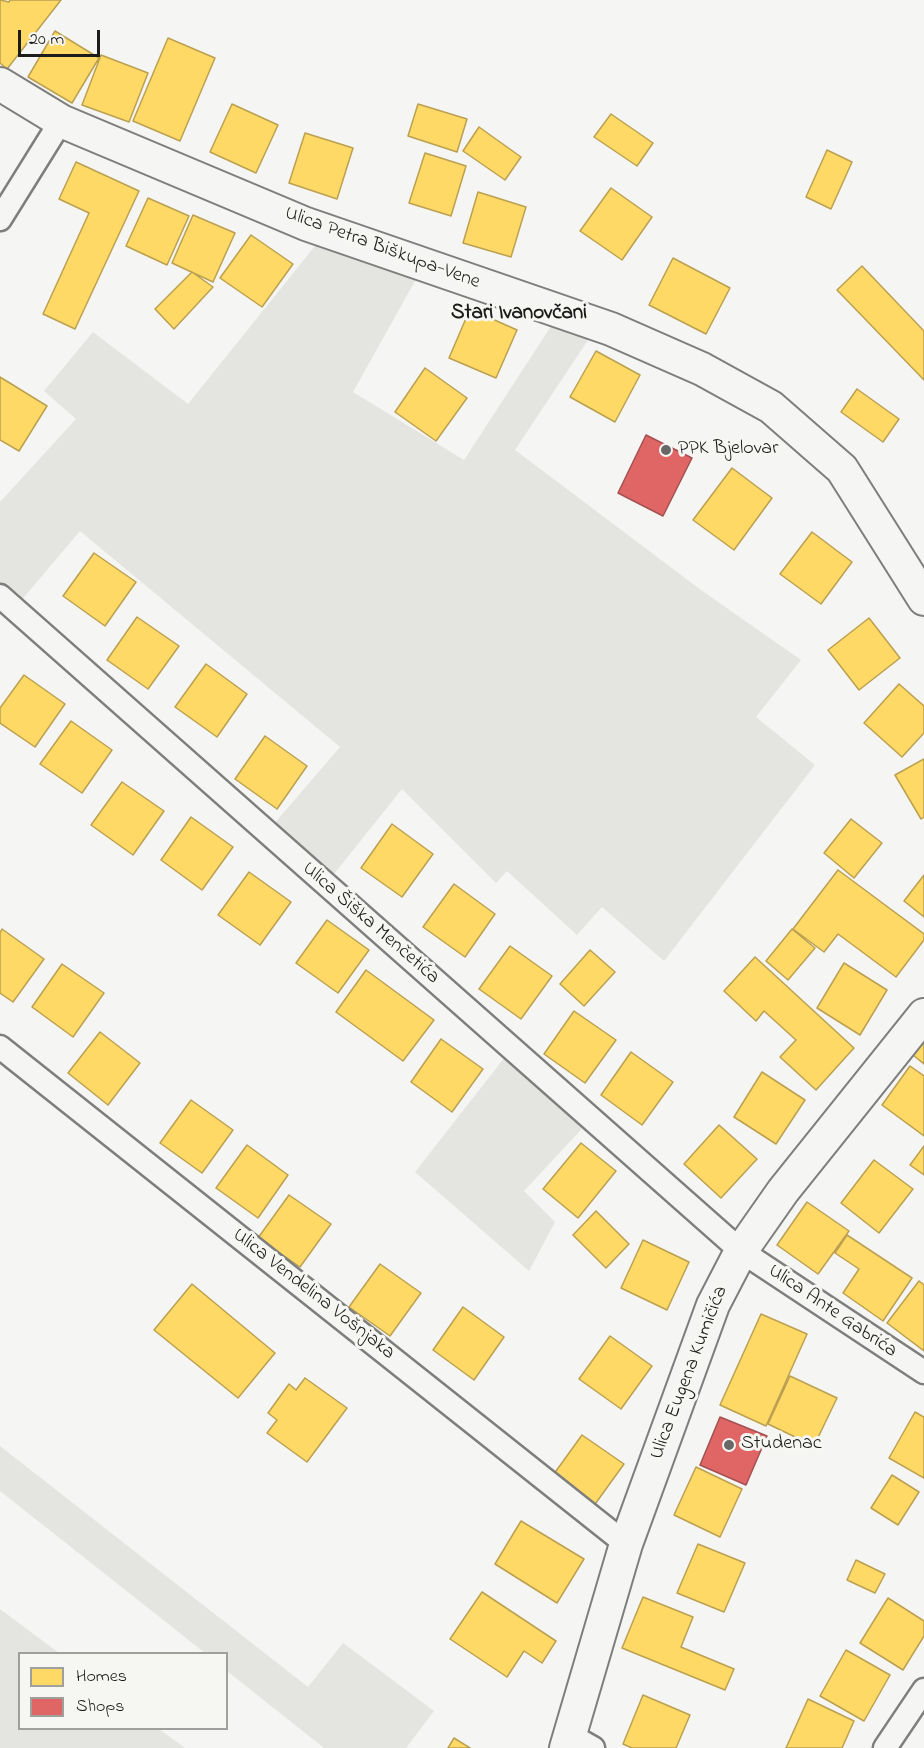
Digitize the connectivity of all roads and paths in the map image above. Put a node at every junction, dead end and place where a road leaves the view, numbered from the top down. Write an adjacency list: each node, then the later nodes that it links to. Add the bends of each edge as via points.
1 (0, 84): 2 (main road, Ulica Petra Biškupa-Vene)
2 (61, 122): 3 (street); 5 (main road, Ulica Petra Biškupa-Vene, via 306,224 611,329 702,369 771,407 842,469)
3 (0, 219)
4 (0, 596): 8 (street, Ulica Šiška Menčetića)
5 (924, 599)
6 (924, 1015): 8 (main road, Ulica Eugena Kumičića, via 783,1191)
7 (0, 1047): 10 (street, Ulica Vendelina Vošnjaka)
8 (741, 1251): 9 (street, Ulica Ante Gabrića); 10 (main road, Ulica Eugena Kumičića, via 713,1305)
9 (924, 1372)
10 (626, 1544): 12 (main road, Ulica Eugena Kumičića)
11 (924, 1690): 13 (street)
12 (576, 1744)
13 (885, 1748)

